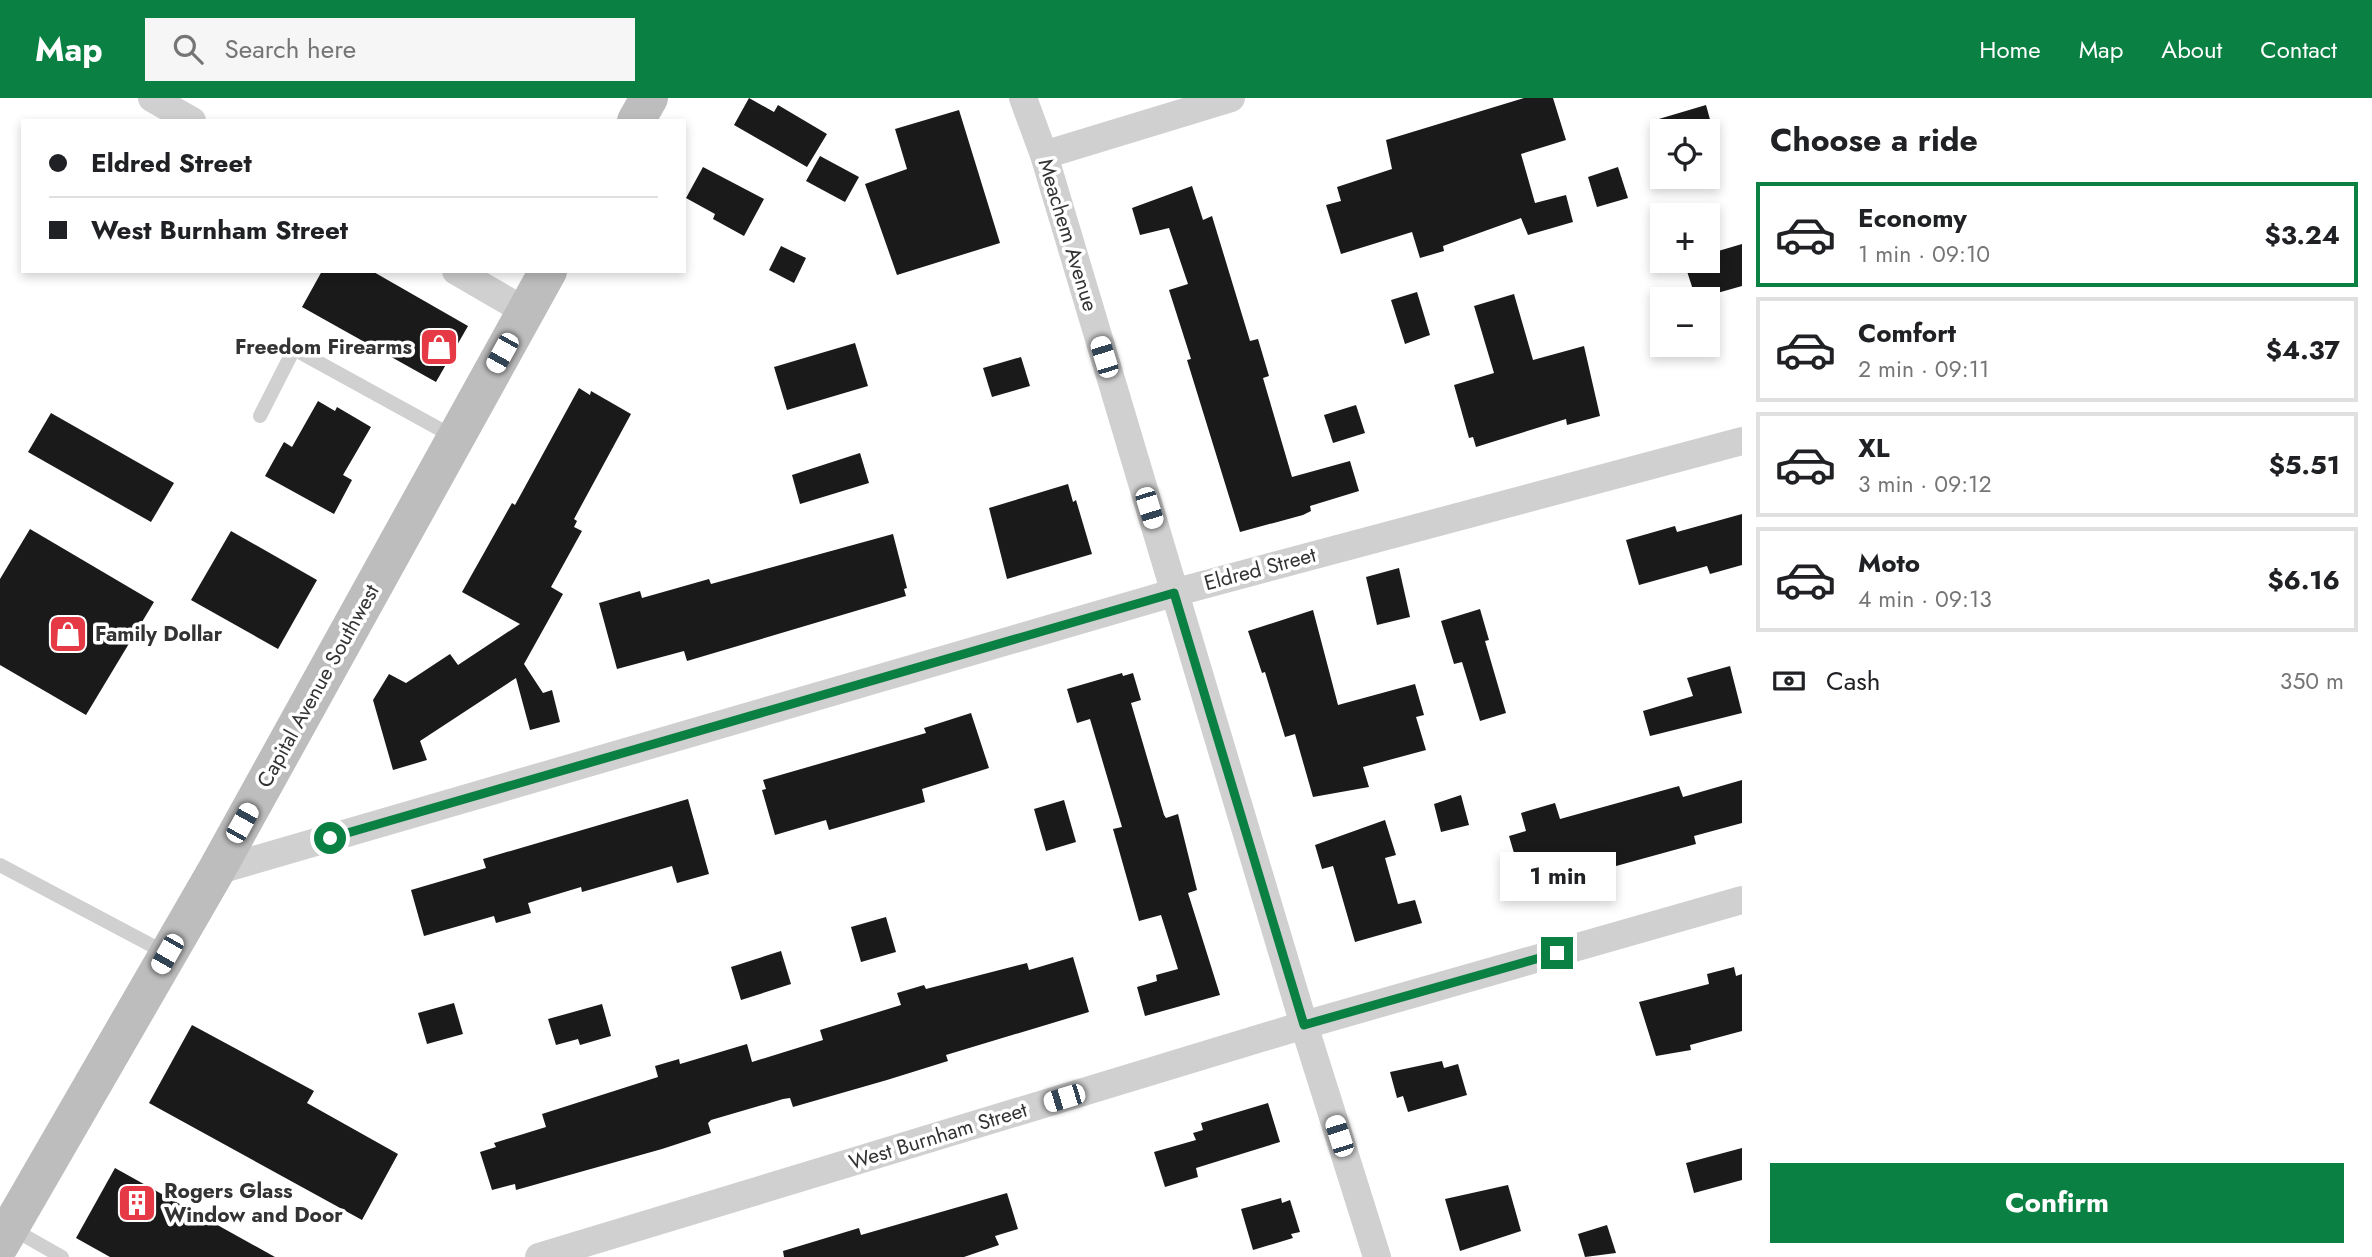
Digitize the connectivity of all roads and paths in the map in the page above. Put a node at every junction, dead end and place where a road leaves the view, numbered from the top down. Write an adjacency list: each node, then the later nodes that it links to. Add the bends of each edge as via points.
1 (152, 98): 5 (street)
2 (649, 98): 6 (main road)
3 (1023, 98): 7 (street, Meachem Avenue)
4 (1231, 98): 7 (street)
5 (189, 119)
6 (637, 119)
7 (1044, 155): 14 (street, Meachem Avenue)
8 (459, 273): 10 (street)
9 (547, 273): 10 (main road, Capital Avenue Southwest)
10 (525, 311): 12 (main road, Capital Avenue Southwest)
11 (260, 416): 12 (lane, via 294,349)
12 (456, 437): 16 (main road, Capital Avenue Southwest)
13 (1742, 440): 14 (street, Eldred Street)
14 (1174, 593): 16 (street, Eldred Street); 19 (street, Meachem Avenue)
15 (0, 865): 18 (lane)
16 (215, 871): 18 (main road, Capital Avenue Southwest)
17 (1742, 900): 19 (street, West Burnham Street)
18 (167, 954): 20 (main road, Capital Avenue Southwest)
19 (1304, 1025): 22 (street, West Burnham Street); 23 (street, Meachem Avenue)
20 (5, 1237): 21 (lane)
21 (62, 1257)
22 (539, 1257)
23 (1377, 1257)

